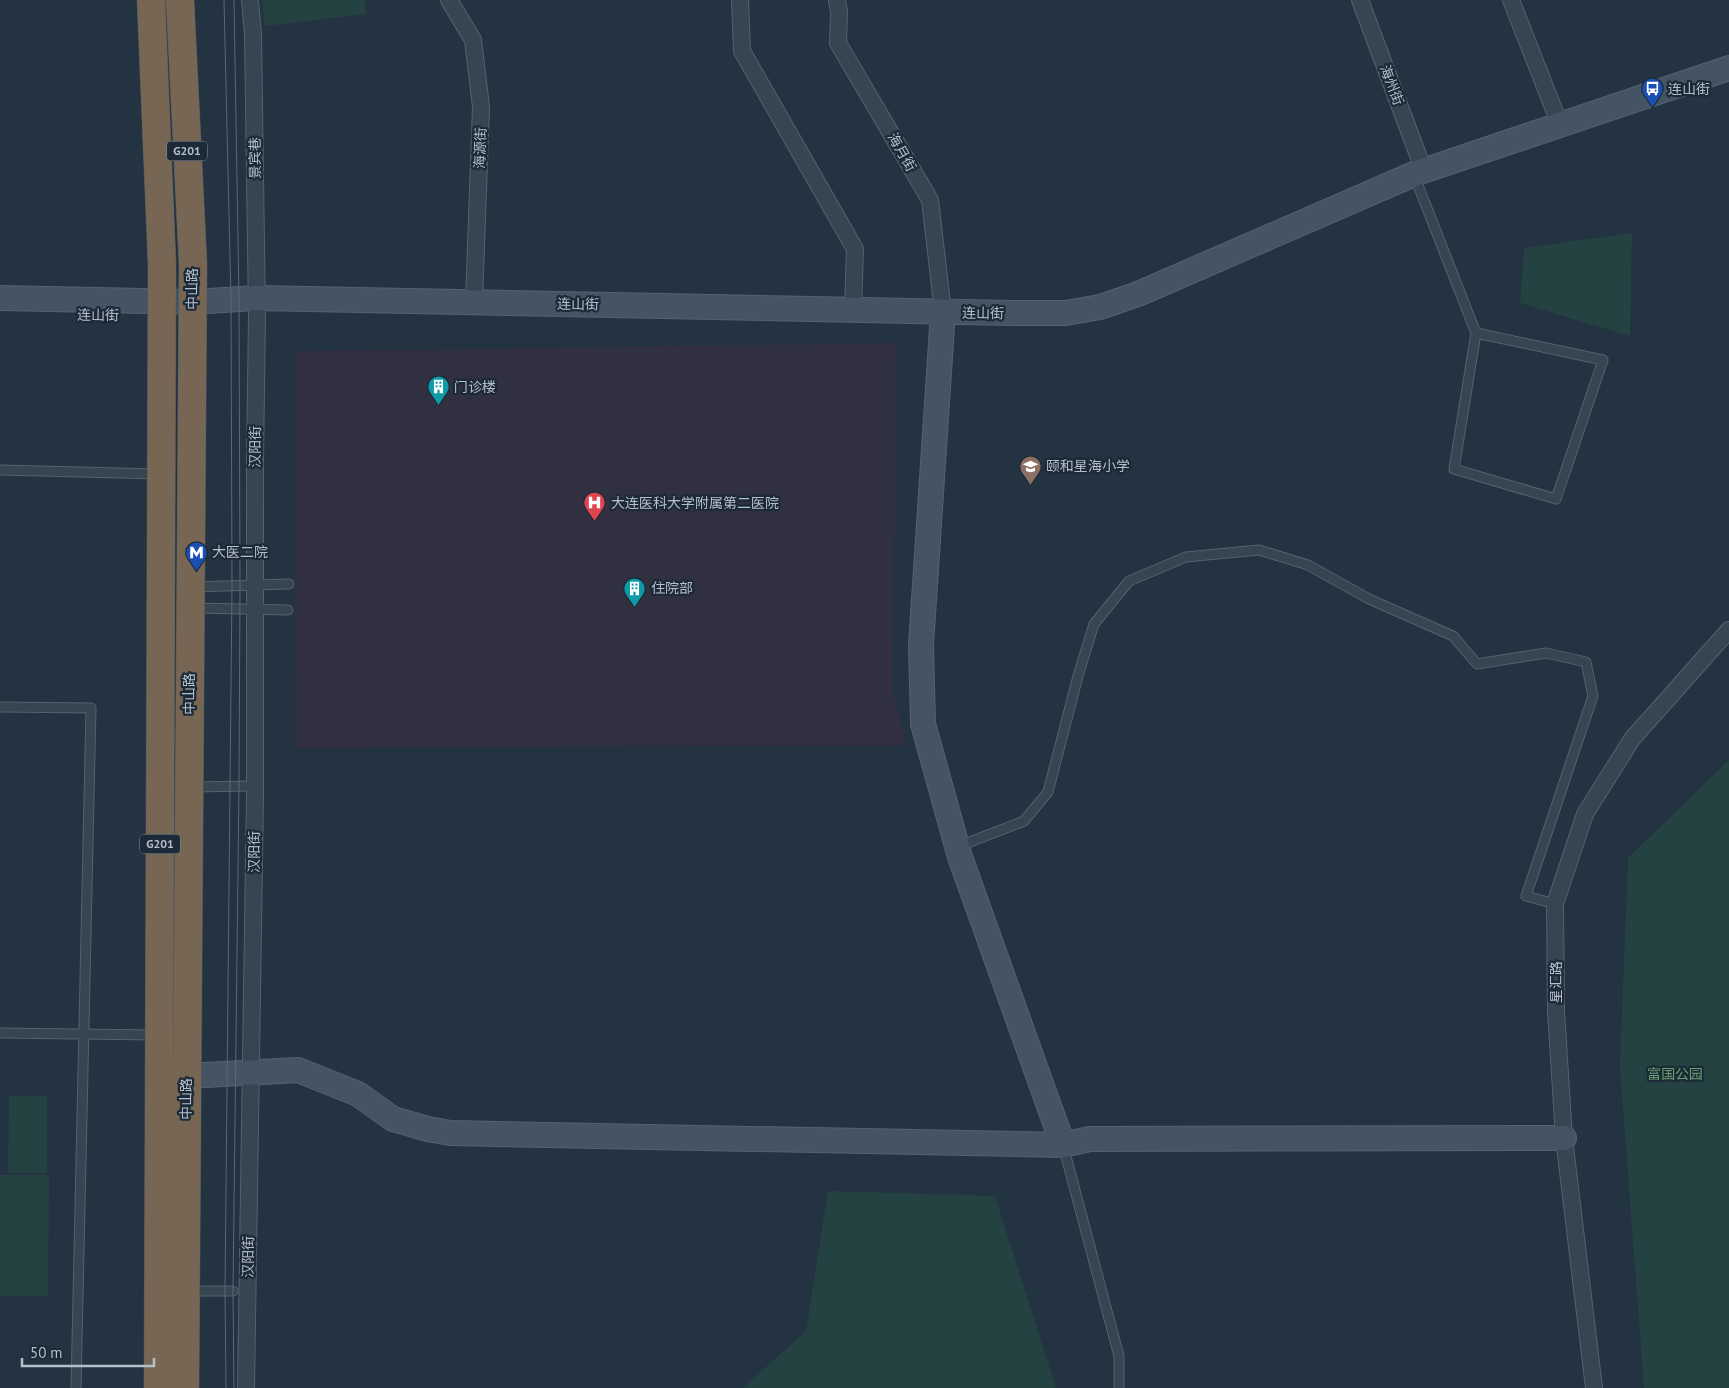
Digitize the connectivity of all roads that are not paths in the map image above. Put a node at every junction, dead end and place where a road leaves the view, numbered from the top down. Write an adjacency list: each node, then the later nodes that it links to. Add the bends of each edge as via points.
1 (151, 0): 16 (highway, 中山路 / G201)
2 (180, 0): 13 (highway, 中山路 / G201)
3 (250, 0): 15 (street, 景宾巷)
4 (449, 0): 14 (street, 海源街, via 473,40 481,107)
5 (740, 0): 17 (street, via 742,51 855,249)
6 (837, 0): 18 (street, 海月街, via 838,43 930,200)
7 (1360, 0): 11 (street, 海州街)
8 (1511, 0): 10 (street)
9 (1729, 68): 10 (street, 连山街)
10 (1560, 125): 11 (street, 连山街)
11 (1419, 173): 18 (street, 连山街, via 1138,294 1100,307 1066,313); 20 (lane)
12 (0, 298): 16 (street, 连山街)
13 (192, 302): 15 (street, 连山街); 16 (street, 连山街); 25 (highway, 中山路 / G201)
14 (474, 302): 15 (street, 连山街); 17 (street, 连山街)
15 (257, 307): 24 (street, 汉阳街)
16 (162, 308): 19 (street, 连山街); 22 (highway, 中山路 / G201)
17 (853, 310): 18 (street, 连山街)
18 (943, 312): 32 (street, via 921,644 922,724)
19 (0, 314)
20 (1476, 333): 20 (lane, via 1454,469 1556,499 1603,360)
21 (0, 470): 22 (lane)
22 (161, 474): 36 (highway, 中山路 / G201)
23 (289, 584): 24 (lane)
24 (255, 585): 25 (lane); 26 (street, 汉阳街)
25 (190, 598): 26 (lane); 31 (highway, 中山路 / G201)
26 (254, 610): 27 (lane); 30 (street, 汉阳街)
27 (288, 610)
28 (1729, 630): 33 (street, 星汇路, via 1632,739 1585,814)
29 (0, 707): 35 (lane, via 91,708)
30 (254, 786): 31 (lane); 37 (street, 汉阳街)
31 (189, 787): 38 (highway, 中山路 / G201)
32 (957, 848): 33 (lane, via 1024,820 1048,792 1094,624 1129,581 1186,557 1259,550 1308,565 1453,636 1477,664 1546,653 1586,662 1594,696 1526,896); 40 (street)
33 (1555, 904): 39 (street, 星汇路, via 1556,1011)
34 (0, 1033): 35 (lane)
35 (84, 1035): 36 (lane); 43 (lane)
36 (159, 1035): 44 (highway, 中山路 / G201)
37 (251, 1074): 38 (street); 40 (street, via 298,1070 358,1094 392,1118 450,1133); 46 (street, 汉阳街)
38 (186, 1076): 41 (highway, 中山路 / G201)
39 (1564, 1138): 40 (street, via 1090,1139); 48 (street, 星汇路)
40 (1063, 1144): 47 (lane, via 1119,1356)
41 (185, 1291): 42 (lane); 45 (highway, 中山路 / G201)
42 (233, 1291)
43 (76, 1388)
44 (158, 1388)
45 (185, 1388)
46 (246, 1388)
47 (1119, 1388)
48 (1594, 1388)

